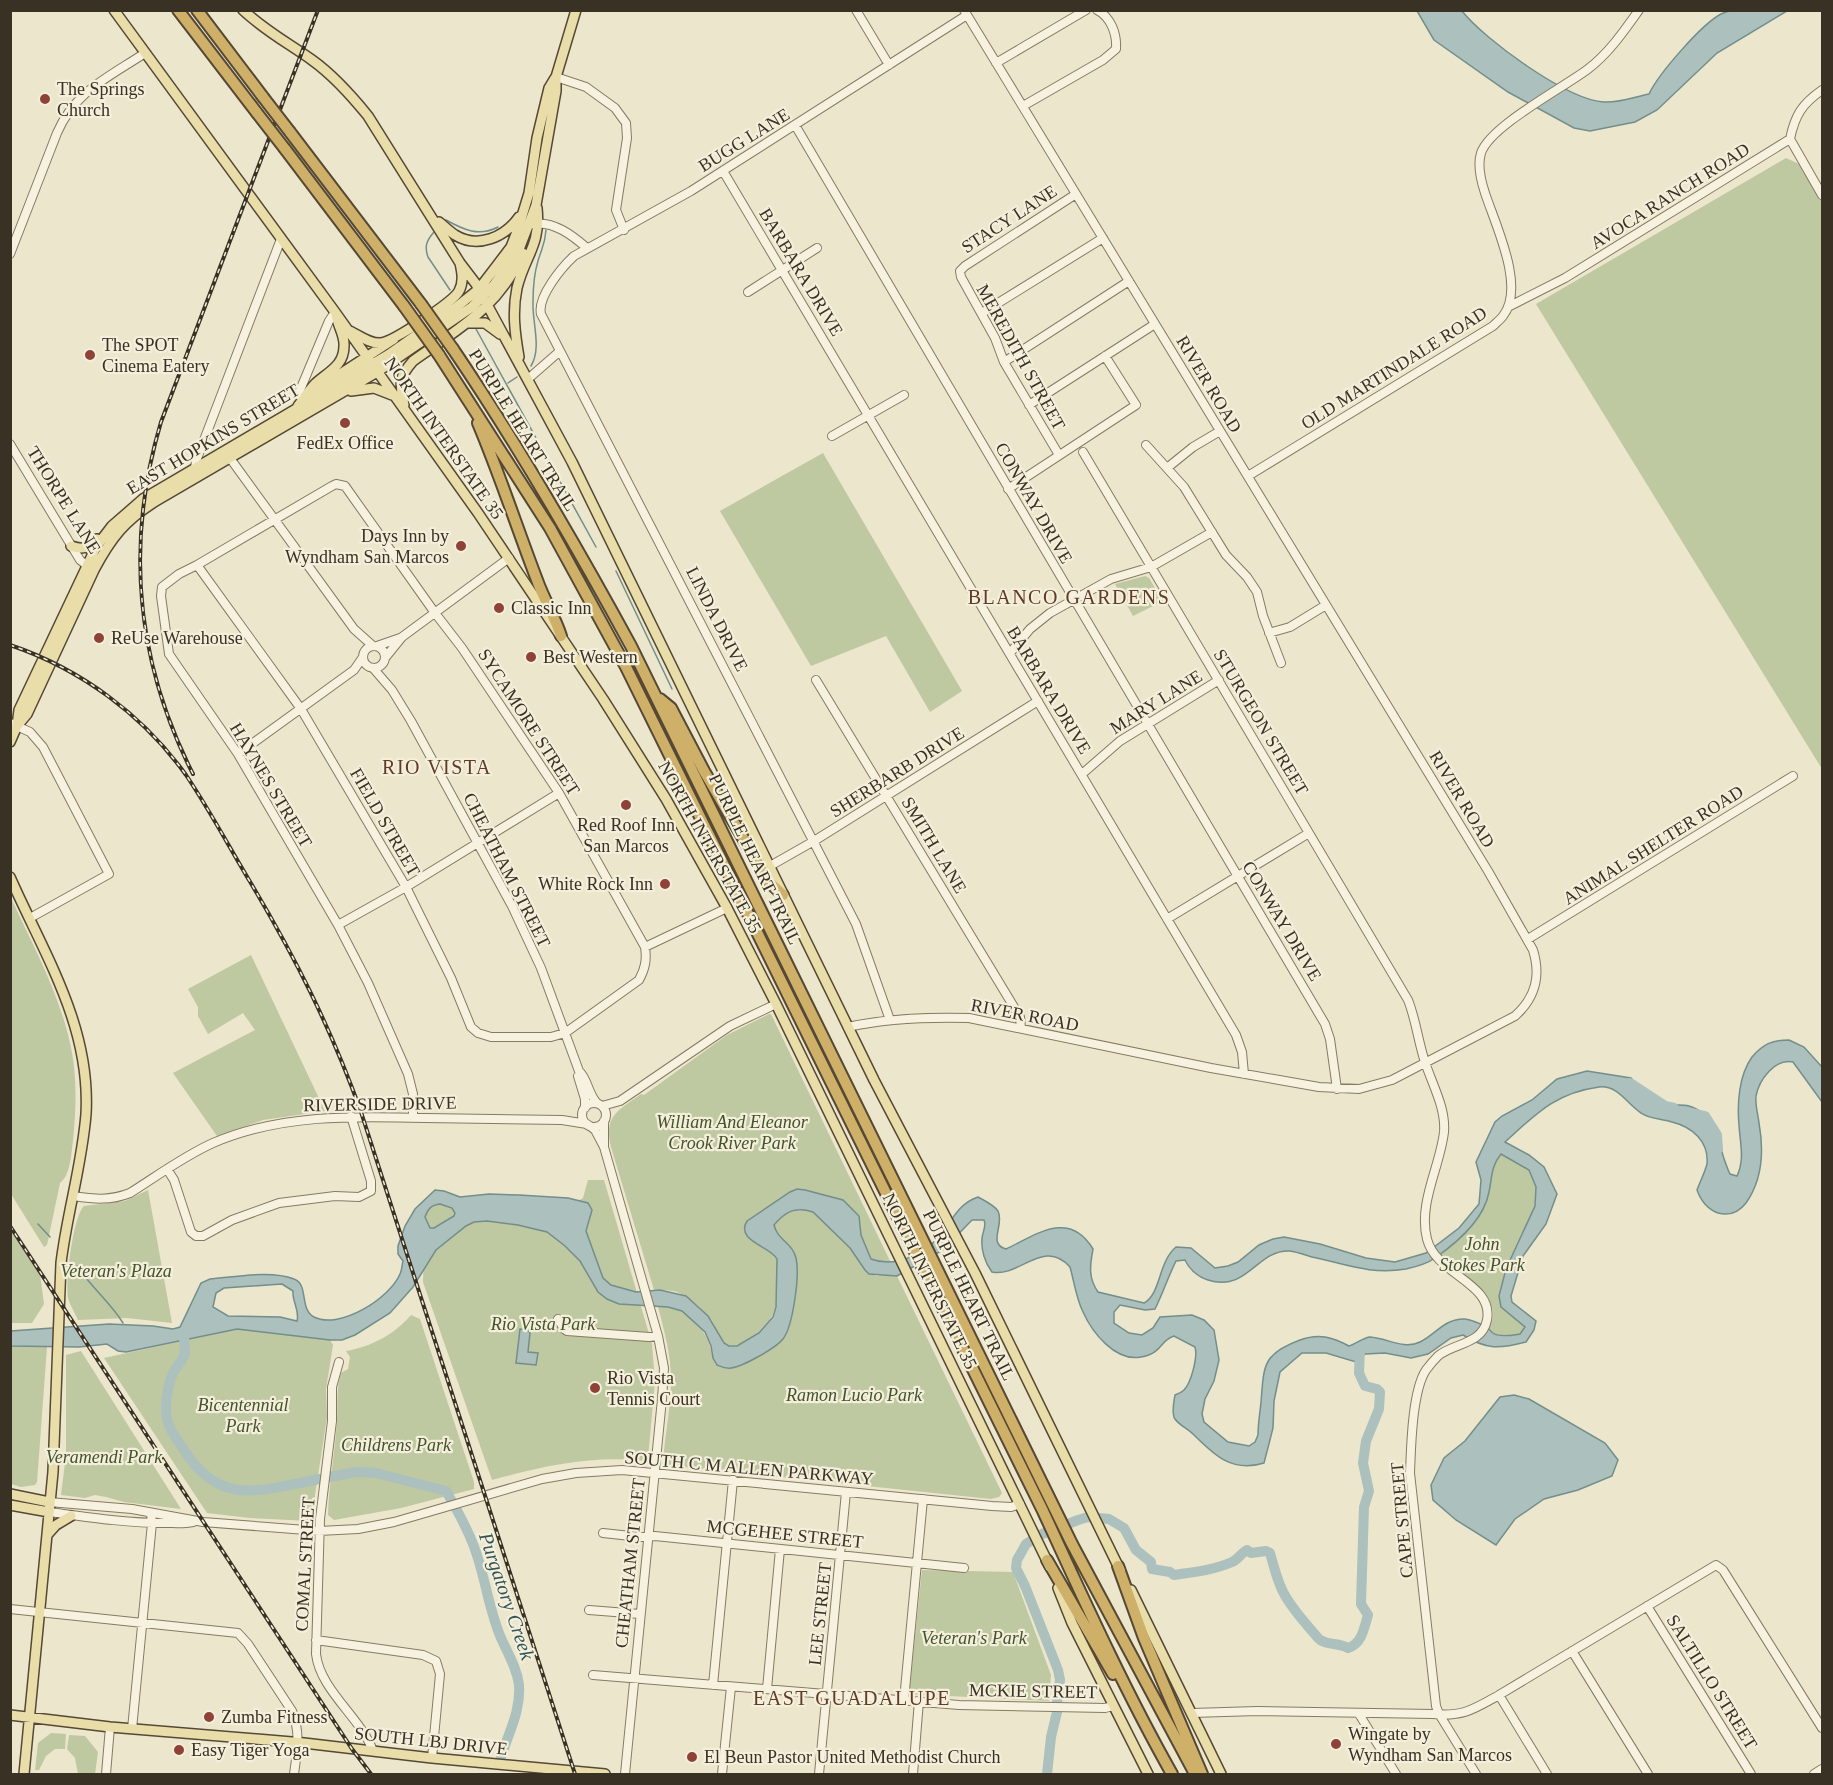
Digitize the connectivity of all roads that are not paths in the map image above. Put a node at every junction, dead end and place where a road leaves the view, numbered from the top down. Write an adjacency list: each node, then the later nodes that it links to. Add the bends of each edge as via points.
1 (114, 10): 11 (main road, NORTH INTERSTATE 35)
2 (177, 10): 54 (highway, PURPLE HEART TRAIL, bridge, via 404,306)
3 (197, 10): 99 (highway, PURPLE HEART TRAIL, bridge, via 453,349 559,516)
4 (243, 10): 24 (main road, via 313,61 351,95)
5 (576, 10): 14 (main road)
6 (856, 10): 13 (street)
7 (1086, 10): 12 (street)
8 (1097, 10): 16 (street, via 1112,23 1116,49)
9 (1639, 10): 39 (street, OLD MARTINDALE ROAD, via 1602,58 1487,141 1481,153 1481,180 1509,267)
10 (966, 13): 12 (street, RIVER ROAD); 13 (street, BUGG LANE)
11 (145, 53): 28 (main road, NORTH INTERSTATE 35); 31 (street, via 90,88 66,115)
12 (996, 63): 16 (street, RIVER ROAD)
13 (889, 65): 17 (street, BUGG LANE)
14 (556, 76): 18 (main road, via 549,88); 25 (main road); 26 (street, via 595,93 615,108 626,123 616,210)
15 (1822, 90): 19 (street, via 1807,101 1794,120)
16 (1023, 106): 21 (street, RIVER ROAD)
17 (795, 125): 20 (street, BUGG LANE); 73 (street, CONWAY DRIVE)
18 (537, 138): 23 (main road); 25 (main road, via 539,149 529,208)
19 (1790, 139): 22 (street); 39 (street, AVOCA RANCH ROAD, via 1565,278)
20 (723, 171): 26 (street, BUGG LANE); 33 (street, BARBARA DRIVE)
21 (1076, 194): 27 (street, RIVER ROAD); 34 (street, STACY LANE)
22 (1822, 195)
23 (524, 210): 24 (main road, via 505,232 477,241 455,235); 37 (main road, via 510,247)
24 (433, 217): 32 (main road)
25 (534, 223): 29 (street, via 564,231); 37 (main road, via 514,259); 38 (main road, via 518,264); 51 (main road, via 536,240 520,277 514,305)
26 (624, 230): 29 (street, BUGG LANE)
27 (1103, 238): 35 (street, RIVER ROAD); 41 (street)
28 (281, 239): 40 (main road, NORTH INTERSTATE 35); 70 (street)
29 (587, 248): 47 (street, LINDA DRIVE, via 565,264 540,304)
30 (817, 248): 33 (street)
31 (10, 254)
32 (460, 263): 37 (main road); 45 (main road, via 462,278 458,292)
33 (782, 270): 36 (street); 61 (street, BARBARA DRIVE)
34 (960, 271): 41 (street, MEREDITH STREET)
35 (1129, 281): 43 (street, RIVER ROAD); 49 (street)
36 (748, 292)
37 (481, 293): 38 (main road); 50 (main road, via 463,313)
38 (488, 306): 42 (main road); 46 (main road)
39 (1508, 307): 72 (street, OLD MARTINDALE ROAD, via 1493,326)
40 (335, 312): 44 (main road, NORTH INTERSTATE 35); 55 (street); 60 (main road, via 345,344 341,361)
41 (982, 313): 49 (street, MEREDITH STREET)
42 (466, 324): 46 (main road, via 485,323); 58 (main road, via 413,361 400,381)
43 (1155, 324): 48 (street); 62 (street, RIVER ROAD)
44 (348, 330): 45 (main road, via 373,342); 50 (main road, NORTH INTERSTATE 35)
45 (393, 339): 50 (main road)
46 (506, 340): 51 (main road)
47 (560, 351): 52 (street); 112 (street, LINDA DRIVE)
48 (1105, 356): 59 (street); 69 (street, via 1136,405)
49 (1004, 362): 59 (street, MEREDITH STREET)
50 (372, 365): 53 (main road, EAST HOPKINS STREET); 57 (main road, via 328,382); 58 (main road, NORTH INTERSTATE 35)
51 (521, 366): 52 (main road)
52 (528, 380): 113 (main road)
53 (342, 392): 58 (main road, via 374,388 388,392); 64 (main road, EAST HOPKINS STREET)
54 (464, 392): 87 (highway); 195 (highway, PURPLE HEART TRAIL, via 550,528 609,636)
55 (298, 395)
56 (904, 395): 61 (street)
57 (313, 399): 60 (main road, EAST HOPKINS STREET); 64 (main road)
58 (401, 404): 78 (main road, NORTH INTERSTATE 35)
59 (1029, 405): 69 (street, MEREDITH STREET)
60 (296, 409): 68 (main road, EAST HOPKINS STREET)
61 (868, 415): 63 (street); 90 (street, BARBARA DRIVE)
62 (1220, 431): 71 (street); 72 (street, RIVER ROAD)
63 (832, 436)
64 (255, 443): 68 (main road, EAST HOPKINS STREET)
65 (1146, 445): 71 (street)
66 (11, 447): 77 (street, THORPE LANE)
67 (1083, 452): 80 (street, STURGEON STREET)
68 (227, 455): 70 (main road, EAST HOPKINS STREET); 74 (street); 81 (main road, EAST HOPKINS STREET, via 134,516)
69 (1059, 455): 73 (street)
70 (195, 468): 75 (main road, EAST HOPKINS STREET, via 143,499)
71 (1167, 468): 76 (street)
72 (1248, 476): 83 (street, RIVER ROAD)
73 (1008, 489): 82 (street, CONWAY DRIVE)
74 (274, 520): 79 (street, HAYNES STREET); 84 (street, SYCAMORE STREET, via 336,484 345,486); 85 (street)
75 (112, 526): 77 (main road, via 88,547); 81 (main road, EAST HOPKINS STREET)
76 (1212, 532): 80 (street); 86 (street, via 1257,592)
77 (71, 546): 81 (street, THORPE LANE)
78 (509, 558): 84 (street); 87 (main road, NORTH INTERSTATE 35)
79 (197, 566): 101 (street, FIELD STREET); 105 (street, HAYNES STREET, via 162,587 169,654)
80 (1151, 567): 82 (street, via 1111,579); 97 (street, STURGEON STREET)
81 (90, 568): 102 (main road, EAST HOPKINS STREET, via 27,714)
82 (1073, 601): 90 (street, via 1040,621); 103 (street, CONWAY DRIVE)
83 (1326, 604): 86 (street, via 1290,627); 122 (street, RIVER ROAD)
84 (435, 614): 88 (street); 108 (street, SYCAMORE STREET)
85 (354, 629): 89 (street); 91 (street)
86 (1269, 633): 93 (street)
87 (561, 636): 118 (main road, NORTH INTERSTATE 35, via 666,799)
88 (402, 637): 89 (street); 92 (street)
89 (375, 646): 91 (street); 92 (street, via 383,651)
90 (1010, 653): 100 (street, BARBARA DRIVE)
91 (363, 656): 94 (street); 95 (street)
92 (384, 659): 94 (street, via 379,667); 98 (street, CHEATHAM STREET)
93 (1281, 663)
94 (371, 668): 95 (street); 98 (street, CHEATHAM STREET)
95 (354, 670): 101 (street)
96 (816, 680): 109 (street, SMITH LANE)
97 (1219, 681): 103 (street, MARY LANE); 110 (street, STURGEON STREET)
98 (392, 690): 111 (street, CHEATHAM STREET)
99 (656, 696): 117 (highway, via 671,708 768,881); 211 (highway, PURPLE HEART TRAIL, via 1072,1544)
100 (1038, 701): 106 (street, BARBARA DRIVE); 109 (street, SHERBARB DRIVE)
101 (301, 709): 105 (street); 116 (street, FIELD STREET)
102 (14, 724): 104 (main road, EAST HOPKINS STREET); 119 (street, via 33,734 49,756 109,874)
103 (1148, 724): 106 (street, MARY LANE, via 1104,752); 114 (street, CONWAY DRIVE)
104 (10, 742)
105 (238, 754): 121 (street, HAYNES STREET)
106 (1082, 774): 120 (street, BARBARA DRIVE)
107 (1793, 776): 122 (street, ANIMAL SHELTER ROAD)
108 (559, 793): 111 (street); 123 (street, SYCAMORE STREET)
109 (886, 796): 112 (street, SHERBARB DRIVE); 127 (street, SMITH LANE, via 1020,1017)
110 (1309, 832): 114 (street); 129 (street, STURGEON STREET, via 1411,1008)
111 (478, 841): 116 (street); 128 (street, CHEATHAM STREET, via 541,968)
112 (814, 841): 113 (street, SHERBARB DRIVE); 125 (street, LINDA DRIVE, via 856,924)
113 (770, 866): 117 (main road)
114 (1238, 876): 120 (street); 132 (street, CONWAY DRIVE, via 1325,1024)
115 (10, 877): 119 (main road)
116 (406, 887): 121 (street); 128 (street, FIELD STREET, via 471,1027 490,1037)
117 (783, 895): 126 (main road)
118 (728, 908): 123 (street); 124 (main road, NORTH INTERSTATE 35)
119 (30, 918): 143 (main road, via 66,996 82,1056 86,1113)
120 (1167, 919): 131 (street, BARBARA DRIVE, via 1236,1035)
121 (338, 925): 137 (street, HAYNES STREET, via 404,1065)
122 (1528, 939): 129 (street, RIVER ROAD, via 1538,977 1524,1008)
123 (645, 947): 128 (street, via 645,970 639,980)
124 (776, 1004): 133 (street, via 730,1026); 152 (main road, NORTH INTERSTATE 35)
125 (890, 1020): 126 (street, RIVER ROAD); 127 (street, RIVER ROAD, via 969,1018)
126 (848, 1027): 167 (main road, via 975,1273)
127 (1021, 1028): 131 (street, RIVER ROAD)
128 (565, 1034): 130 (street, CHEATHAM STREET)
129 (1425, 1063): 132 (street, RIVER ROAD, via 1373,1087); 190 (street, CAPE STREET, via 1444,1122 1425,1230 1438,1260 1476,1290 1488,1317 1469,1343 1438,1355 1422,1378 1412,1441 1411,1487)
130 (579, 1071): 134 (street, CHEATHAM STREET, via 590,1094); 135 (street, CHEATHAM STREET)
131 (1244, 1074): 132 (street, RIVER ROAD)
132 (1337, 1089)
133 (620, 1101): 134 (street); 138 (street)
134 (600, 1104): 135 (street, via 590,1103); 138 (street)
135 (584, 1109): 139 (street, RIVERSIDE DRIVE); 140 (street, via 583,1118)
136 (351, 1116): 137 (street, RIVERSIDE DRIVE); 142 (street, RIVERSIDE DRIVE, via 264,1126 214,1143); 142 (street, via 371,1181 371,1191 359,1197 279,1203 196,1236 191,1232)
137 (413, 1117): 139 (street, RIVERSIDE DRIVE)
138 (605, 1119): 140 (street, via 598,1126); 141 (street, CHEATHAM STREET)
139 (562, 1120): 140 (street, RIVERSIDE DRIVE)
140 (589, 1125): 141 (street, CHEATHAM STREET)
141 (604, 1147): 145 (street, CHEATHAM STREET)
142 (168, 1169): 143 (street, RIVERSIDE DRIVE, via 120,1197 102,1200)
143 (73, 1196): 154 (main road, via 60,1263)
144 (558, 1319): 145 (street, via 567,1331)
145 (658, 1336): 147 (street, CHEATHAM STREET, via 664,1383)
146 (339, 1362): 159 (street, COMAL STREET, via 332,1387 333,1421)
147 (654, 1472): 148 (street, SOUTH C M ALLEN PARKWAY); 159 (street, SOUTH C M ALLEN PARKWAY, via 569,1474 524,1483 394,1522); 162 (street, CHEATHAM STREET)
148 (733, 1480): 149 (street, SOUTH C M ALLEN PARKWAY); 163 (street)
149 (846, 1492): 151 (street, SOUTH C M ALLEN PARKWAY); 165 (street, LEE STREET)
150 (10, 1494): 154 (main road)
151 (923, 1499): 152 (street, SOUTH C M ALLEN PARKWAY, via 1007,1507); 168 (street)
152 (1020, 1504): 166 (main road, NORTH INTERSTATE 35)
153 (10, 1505): 154 (main road)
154 (49, 1507): 155 (street, SOUTH C M ALLEN PARKWAY); 156 (street, SOUTH C M ALLEN PARKWAY); 161 (main road)
155 (151, 1513): 157 (street, SOUTH C M ALLEN PARKWAY); 158 (street)
156 (71, 1516): 158 (street, SOUTH C M ALLEN PARKWAY); 161 (main road)
157 (194, 1521): 158 (street, SOUTH C M ALLEN PARKWAY); 159 (street, SOUTH C M ALLEN PARKWAY)
158 (152, 1523): 175 (street)
159 (319, 1531): 176 (street, COMAL STREET)
160 (603, 1533): 162 (street, MCGEHEE STREET)
161 (47, 1535): 173 (main road)
162 (648, 1536): 163 (street, MCGEHEE STREET); 174 (street, CHEATHAM STREET)
163 (727, 1544): 164 (street, MCGEHEE STREET); 180 (street)
164 (780, 1549): 165 (street, MCGEHEE STREET); 182 (street)
165 (840, 1556): 168 (street, MCGEHEE STREET); 183 (street, LEE STREET)
166 (1046, 1559): 187 (main road, NORTH INTERSTATE 35); 195 (highway)
167 (1116, 1562): 188 (main road); 212 (highway)
168 (916, 1563): 169 (street, MCGEHEE STREET); 185 (street)
169 (964, 1568)
170 (1647, 1606): 177 (street); 196 (street, via 1716,1565 1723,1569); 218 (street, SALTILLO STREET)
171 (10, 1609): 173 (street)
172 (589, 1610): 174 (street)
173 (39, 1612): 175 (street); 192 (main road)
174 (640, 1614): 179 (street, CHEATHAM STREET)
175 (142, 1623): 194 (street); 197 (street, via 238,1633 292,1712)
176 (316, 1640): 198 (street, COMAL STREET, via 319,1667); 199 (street, via 423,1655 436,1661 440,1674)
177 (1572, 1651): 184 (street); 217 (street)
178 (593, 1675): 179 (street, MCKIE STREET)
179 (633, 1678): 180 (street, MCKIE STREET); 205 (street, CHEATHAM STREET)
180 (713, 1685): 181 (street, MCKIE STREET)
181 (731, 1687): 182 (street, MCKIE STREET); 206 (street)
182 (766, 1689): 183 (street, MCKIE STREET)
183 (827, 1694): 185 (street, MCKIE STREET); 207 (street, LEE STREET)
184 (1499, 1695): 190 (street, via 1467,1712); 216 (street)
185 (904, 1700): 186 (street, MCKIE STREET)
186 (919, 1701): 187 (street, MCKIE STREET); 208 (street)
187 (1113, 1706): 209 (main road, NORTH INTERSTATE 35)
188 (1192, 1713): 189 (street); 213 (main road)
189 (1359, 1714): 190 (street); 214 (street)
190 (1439, 1714): 215 (street, CAPE STREET)
191 (10, 1715): 192 (main road, SOUTH LBJ DRIVE)
192 (30, 1717): 193 (main road, SOUTH LBJ DRIVE); 201 (main road)
193 (110, 1727): 194 (main road, SOUTH LBJ DRIVE); 202 (street)
194 (132, 1728): 197 (main road, SOUTH LBJ DRIVE)
195 (1147, 1728): 210 (highway, PURPLE HEART TRAIL)
196 (1822, 1728)
197 (298, 1743): 198 (main road, SOUTH LBJ DRIVE); 203 (street)
198 (374, 1751): 199 (main road, SOUTH LBJ DRIVE)
199 (432, 1758): 204 (main road, SOUTH LBJ DRIVE)
200 (1822, 1769): 219 (street)
201 (24, 1774)
202 (106, 1774)
203 (294, 1774)
204 (605, 1774)
205 (625, 1774)
206 (722, 1774)
207 (819, 1774)
208 (913, 1774)
209 (1148, 1774)
210 (1172, 1774)
211 (1195, 1774)
212 (1202, 1774)
213 (1221, 1774)
214 (1396, 1774)
215 (1476, 1774)
216 (1547, 1774)
217 (1648, 1774)
218 (1751, 1774)
219 (1814, 1774)

